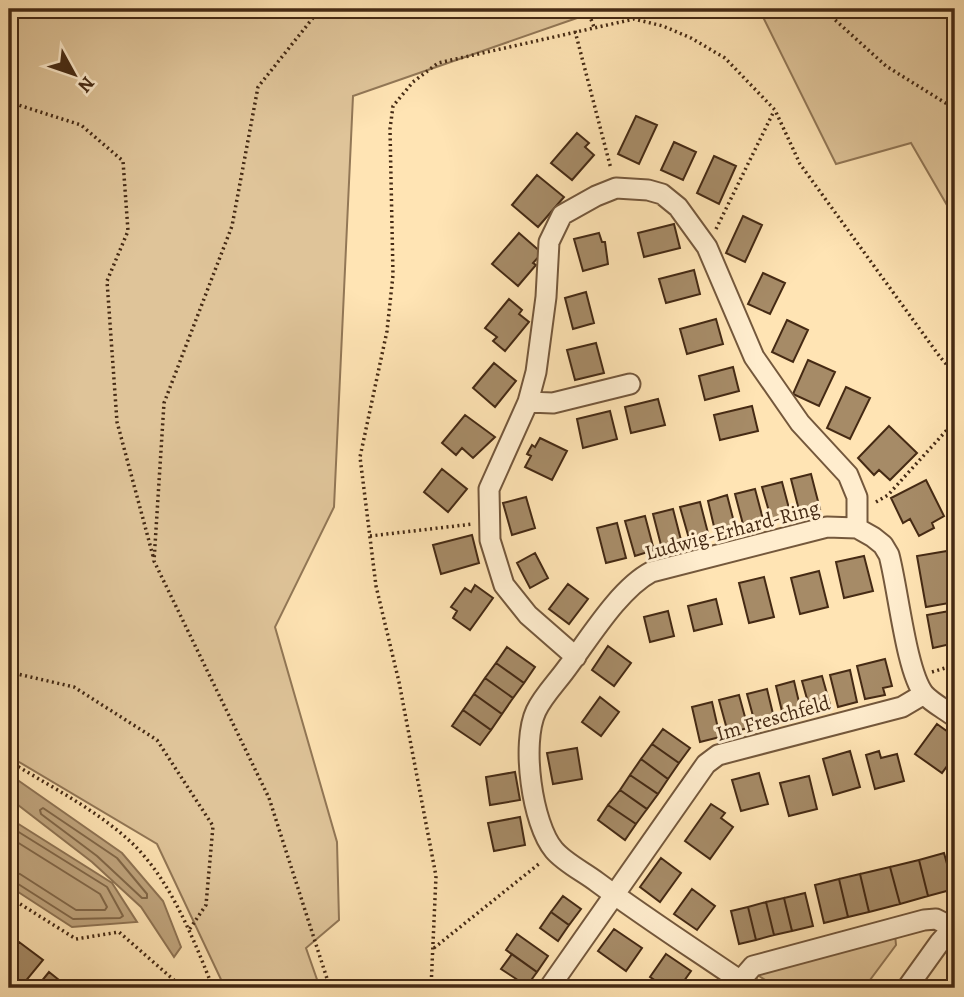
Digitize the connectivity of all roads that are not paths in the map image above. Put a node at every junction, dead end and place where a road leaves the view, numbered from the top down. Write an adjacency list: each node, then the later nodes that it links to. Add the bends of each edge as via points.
1 (630, 384): 2 (street, via 553,403)
2 (528, 402): 3 (street, via 536,372 550,242 562,215 617,188 662,194 678,207 707,247 754,357 800,423 848,475 854,485); 4 (street, via 489,489 490,540 504,585 528,615)
3 (858, 520): 4 (street, Ludwig-Erhard-Ring, via 651,572 637,580); 5 (street, via 889,555 912,667)
4 (576, 657): 7 (street, Ludwig-Erhard-Ring, via 536,710 531,725 529,750 537,810 555,851)
5 (924, 694): 6 (street); 7 (street, Im Freschfeld, via 902,706 718,755 706,764)
6 (955, 717)
7 (613, 894): 9 (street, Ludwig-Erhard-Ring); 10 (street, Im Freschfeld)
8 (954, 926): 9 (street, Ludwig-Erhard-Ring, via 924,920 753,966); 11 (street, Ludwig-Erhard-Ring)
9 (746, 984)
10 (549, 988)
11 (907, 988)

